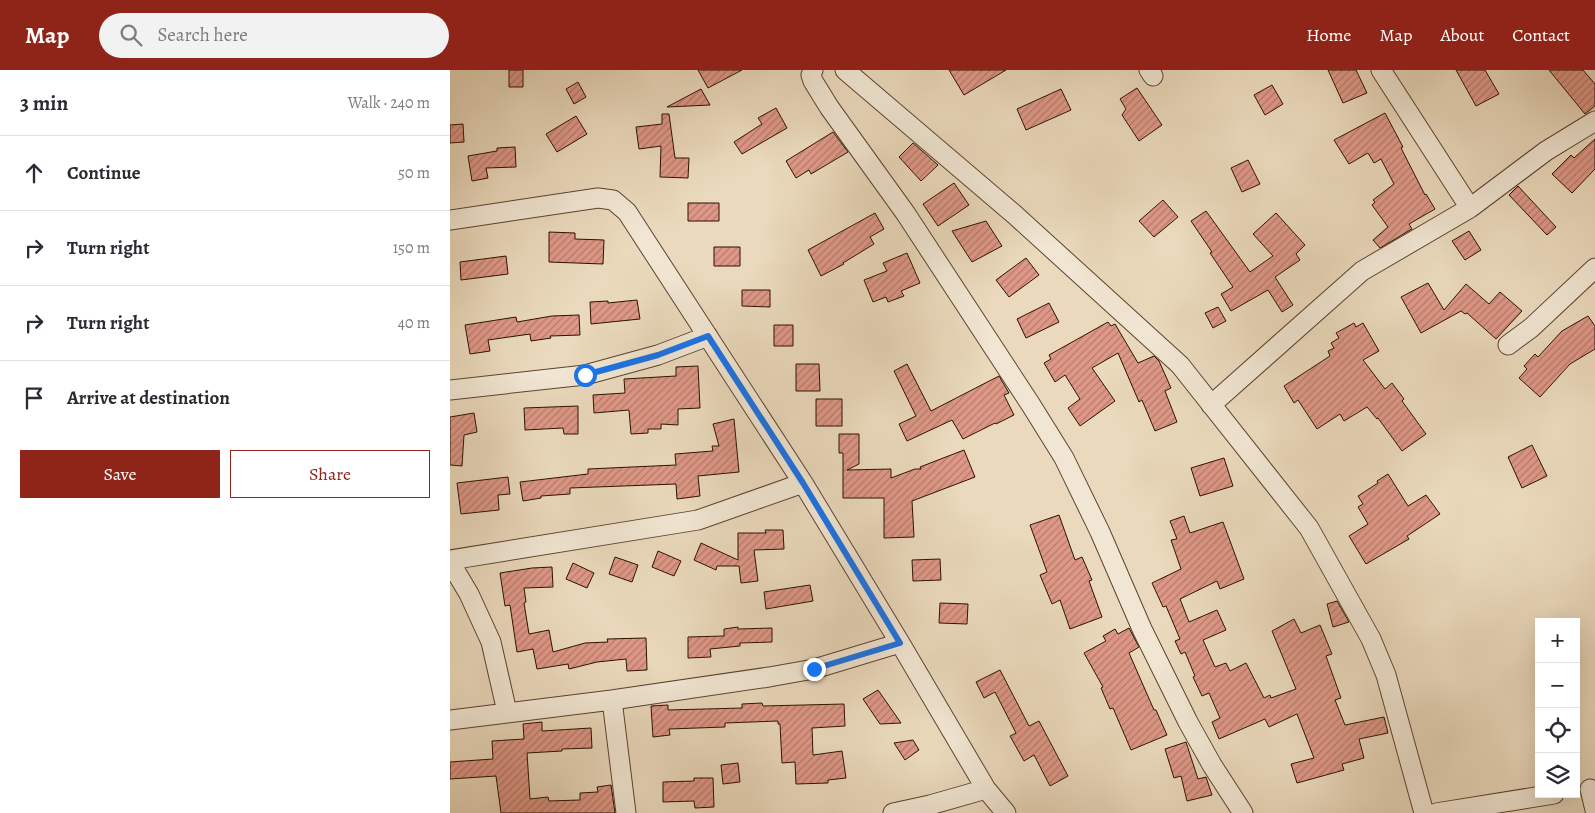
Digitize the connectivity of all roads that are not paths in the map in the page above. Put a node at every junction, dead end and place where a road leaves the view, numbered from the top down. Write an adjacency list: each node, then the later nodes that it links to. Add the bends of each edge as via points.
1 (813, 70): 26 (street, via 813,81 829,107 906,214 1064,458 1188,722)
2 (845, 70): 11 (street, via 1015,215 1180,365)
3 (1381, 70): 5 (street)
4 (1595, 121): 5 (street, via 1546,151)
5 (1470, 208): 11 (street, via 1362,270)
6 (450, 220): 8 (street, via 598,198 613,200 627,212)
7 (1595, 268): 9 (street, via 1531,328)
8 (708, 336): 10 (street, via 658,355 585,375); 12 (street)
9 (1508, 345)
10 (450, 390)
11 (1211, 405): 27 (street, via 1310,528 1372,639 1386,675)
12 (803, 483): 13 (street, via 698,520); 14 (street)
13 (450, 561): 16 (street, via 491,642)
14 (900, 643): 15 (street, via 814,669); 18 (street)
15 (612, 700): 16 (street); 23 (street)
16 (507, 712): 17 (street)
17 (450, 720)
18 (986, 789): 24 (street); 25 (street)
19 (1587, 789): 21 (street)
20 (1535, 797): 22 (street)
21 (1595, 810)
22 (1460, 811): 28 (street)
23 (626, 813)
24 (893, 813)
25 (1006, 813)
26 (1243, 813)
27 (1424, 813)
28 (1436, 813)

